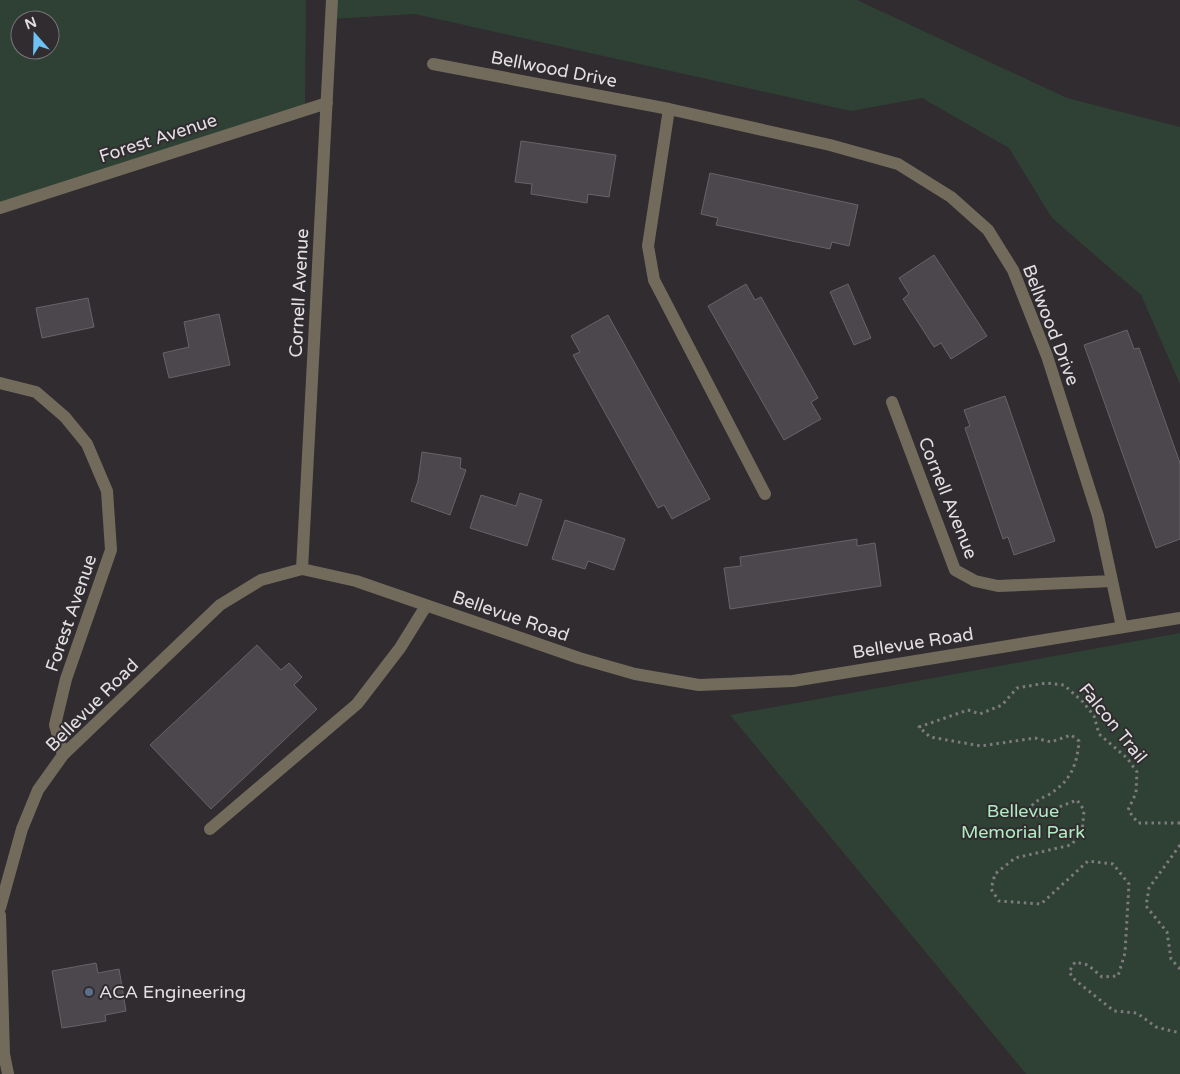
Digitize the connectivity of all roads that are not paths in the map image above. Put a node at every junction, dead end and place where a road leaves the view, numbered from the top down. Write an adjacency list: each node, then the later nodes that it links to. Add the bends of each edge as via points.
1 (332, 0): 3 (street, Cornell Avenue)
2 (433, 64): 4 (street, Bellwood Drive)
3 (327, 103): 5 (street, Forest Avenue); 9 (street, Cornell Avenue)
4 (669, 109): 8 (street, via 648,246 654,280); 10 (street, Bellwood Drive, via 830,145 898,164 951,197 988,230 1013,270 1047,356 1098,516)
5 (0, 208)
6 (0, 383): 14 (street, Forest Avenue, via 36,392 65,417 87,444 107,491 110,550 66,679 55,725)
7 (892, 402): 10 (street, Cornell Avenue, via 955,570 975,581 998,586)
8 (765, 494)
9 (302, 570): 11 (street, Bellevue Road, via 356,581); 14 (street, Bellevue Road, via 261,580 220,605)
10 (1112, 581): 13 (street, Bellwood Drive)
11 (426, 606): 13 (street, Bellevue Road, via 579,658 635,674 699,686 793,680); 15 (street, via 400,648 358,704)
12 (1180, 618): 13 (street, Bellevue Road)
13 (1122, 627)
14 (63, 755): 16 (street, Bellevue Road, via 38,790 22,829)
15 (210, 829)
16 (0, 908)
17 (0, 915): 18 (street)
18 (4, 1054): 19 (street); 20 (street)
19 (0, 1068)
20 (8, 1074)

